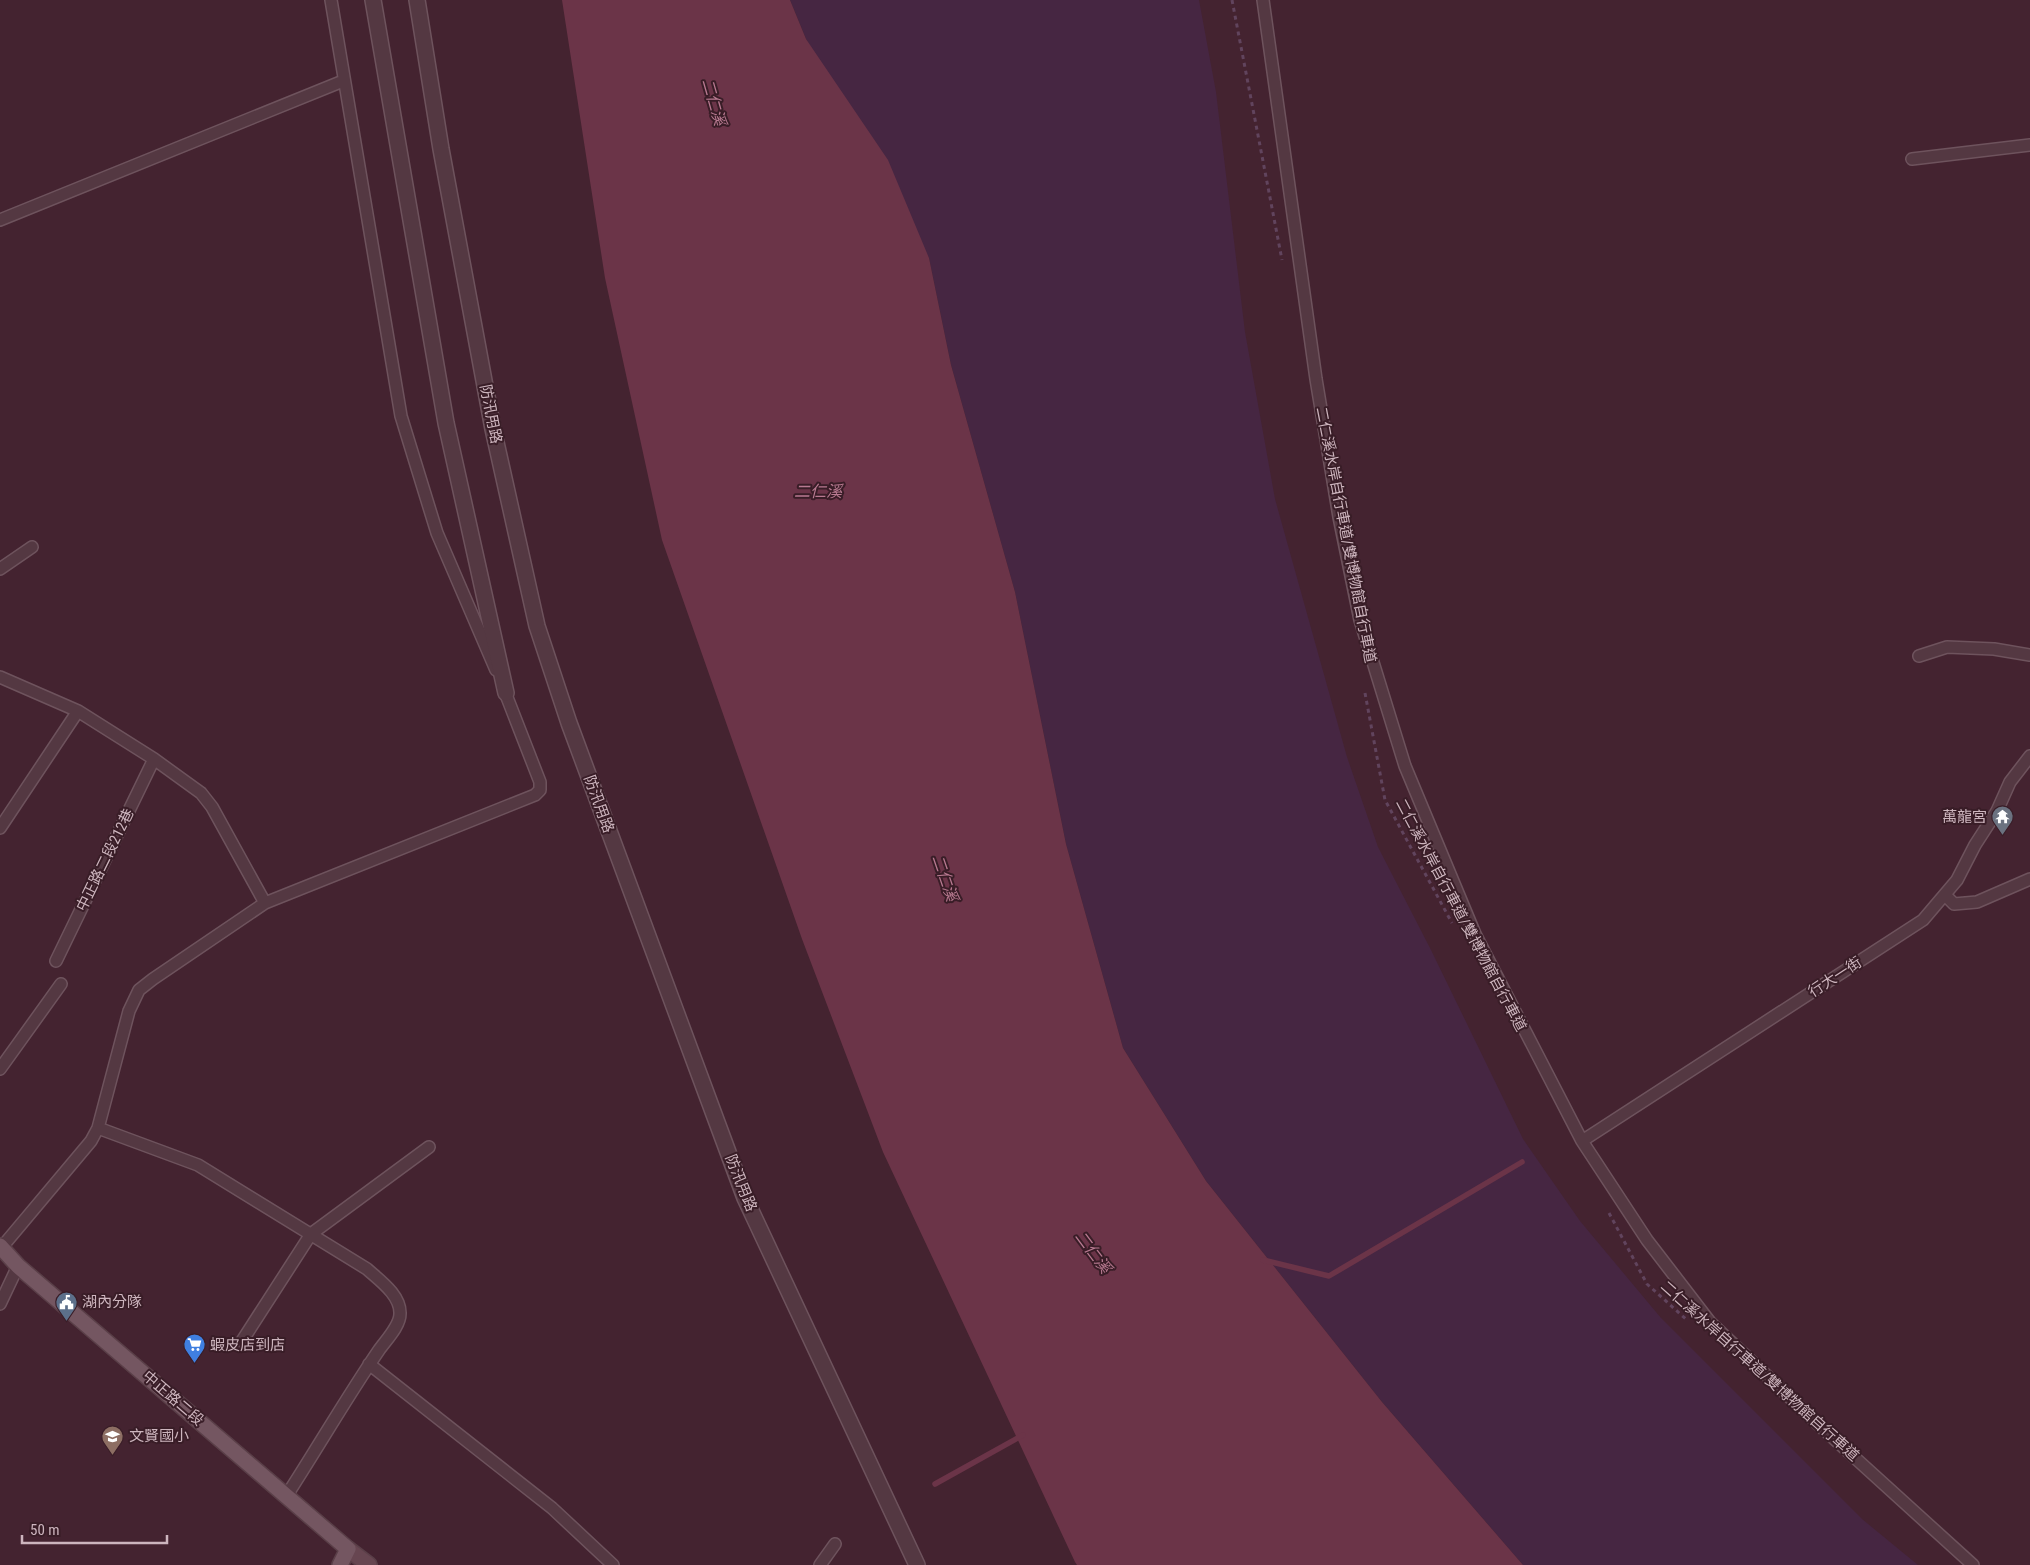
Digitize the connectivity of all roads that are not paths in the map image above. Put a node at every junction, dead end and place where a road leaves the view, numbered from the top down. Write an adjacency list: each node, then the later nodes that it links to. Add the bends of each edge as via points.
1 (331, 0): 5 (lane)
2 (373, 0): 14 (street, via 446,423)
3 (417, 0): 41 (street, 防汛用路, via 493,429 537,626 569,723 745,1198)
4 (1263, 0): 26 (lane, via 1316,379 1360,620 1405,766 1471,925)
5 (343, 81): 8 (lane); 14 (lane, via 401,416 437,533)
6 (2030, 145): 7 (lane)
7 (1912, 159)
8 (0, 220)
9 (32, 547): 10 (lane)
10 (0, 569)
11 (2030, 654): 12 (lane, via 1947,647)
12 (1919, 656)
13 (0, 677): 15 (lane)
14 (506, 693): 21 (lane, via 540,782 540,790 535,795)
15 (78, 710): 17 (lane); 18 (lane)
16 (2030, 756): 20 (lane, 行大一街, via 2010,782 1997,811)
17 (154, 759): 21 (lane, via 207,800); 22 (lane, 中正路二段212巷)
18 (0, 828)
19 (2030, 879): 20 (lane, via 1976,902 1954,904)
20 (1945, 896): 26 (lane, 行大一街, via 1922,920)
21 (265, 902): 25 (lane, via 139,990 129,1011)
22 (56, 961)
23 (61, 984): 24 (lane)
24 (0, 1069)
25 (98, 1128): 28 (lane, via 198,1165); 29 (lane, via 91,1141)
26 (1582, 1142): 42 (lane, via 1647,1240 1710,1322 1821,1428)
27 (430, 1147): 28 (lane)
28 (311, 1234): 32 (lane); 33 (lane, via 367,1269 397,1300 400,1314 397,1324)
29 (1, 1246): 30 (main road, 中正路二段)
30 (18, 1266): 31 (lane); 34 (main road, 中正路二段)
31 (0, 1304)
32 (242, 1341)
33 (369, 1364): 34 (lane); 39 (lane, via 552,1508)
34 (287, 1496): 36 (main road, 中正路二段)
35 (835, 1544): 40 (lane)
36 (348, 1549): 37 (main road); 38 (street)
37 (340, 1565)
38 (369, 1565)
39 (613, 1565)
40 (820, 1565)
41 (917, 1565)
42 (1973, 1565)

